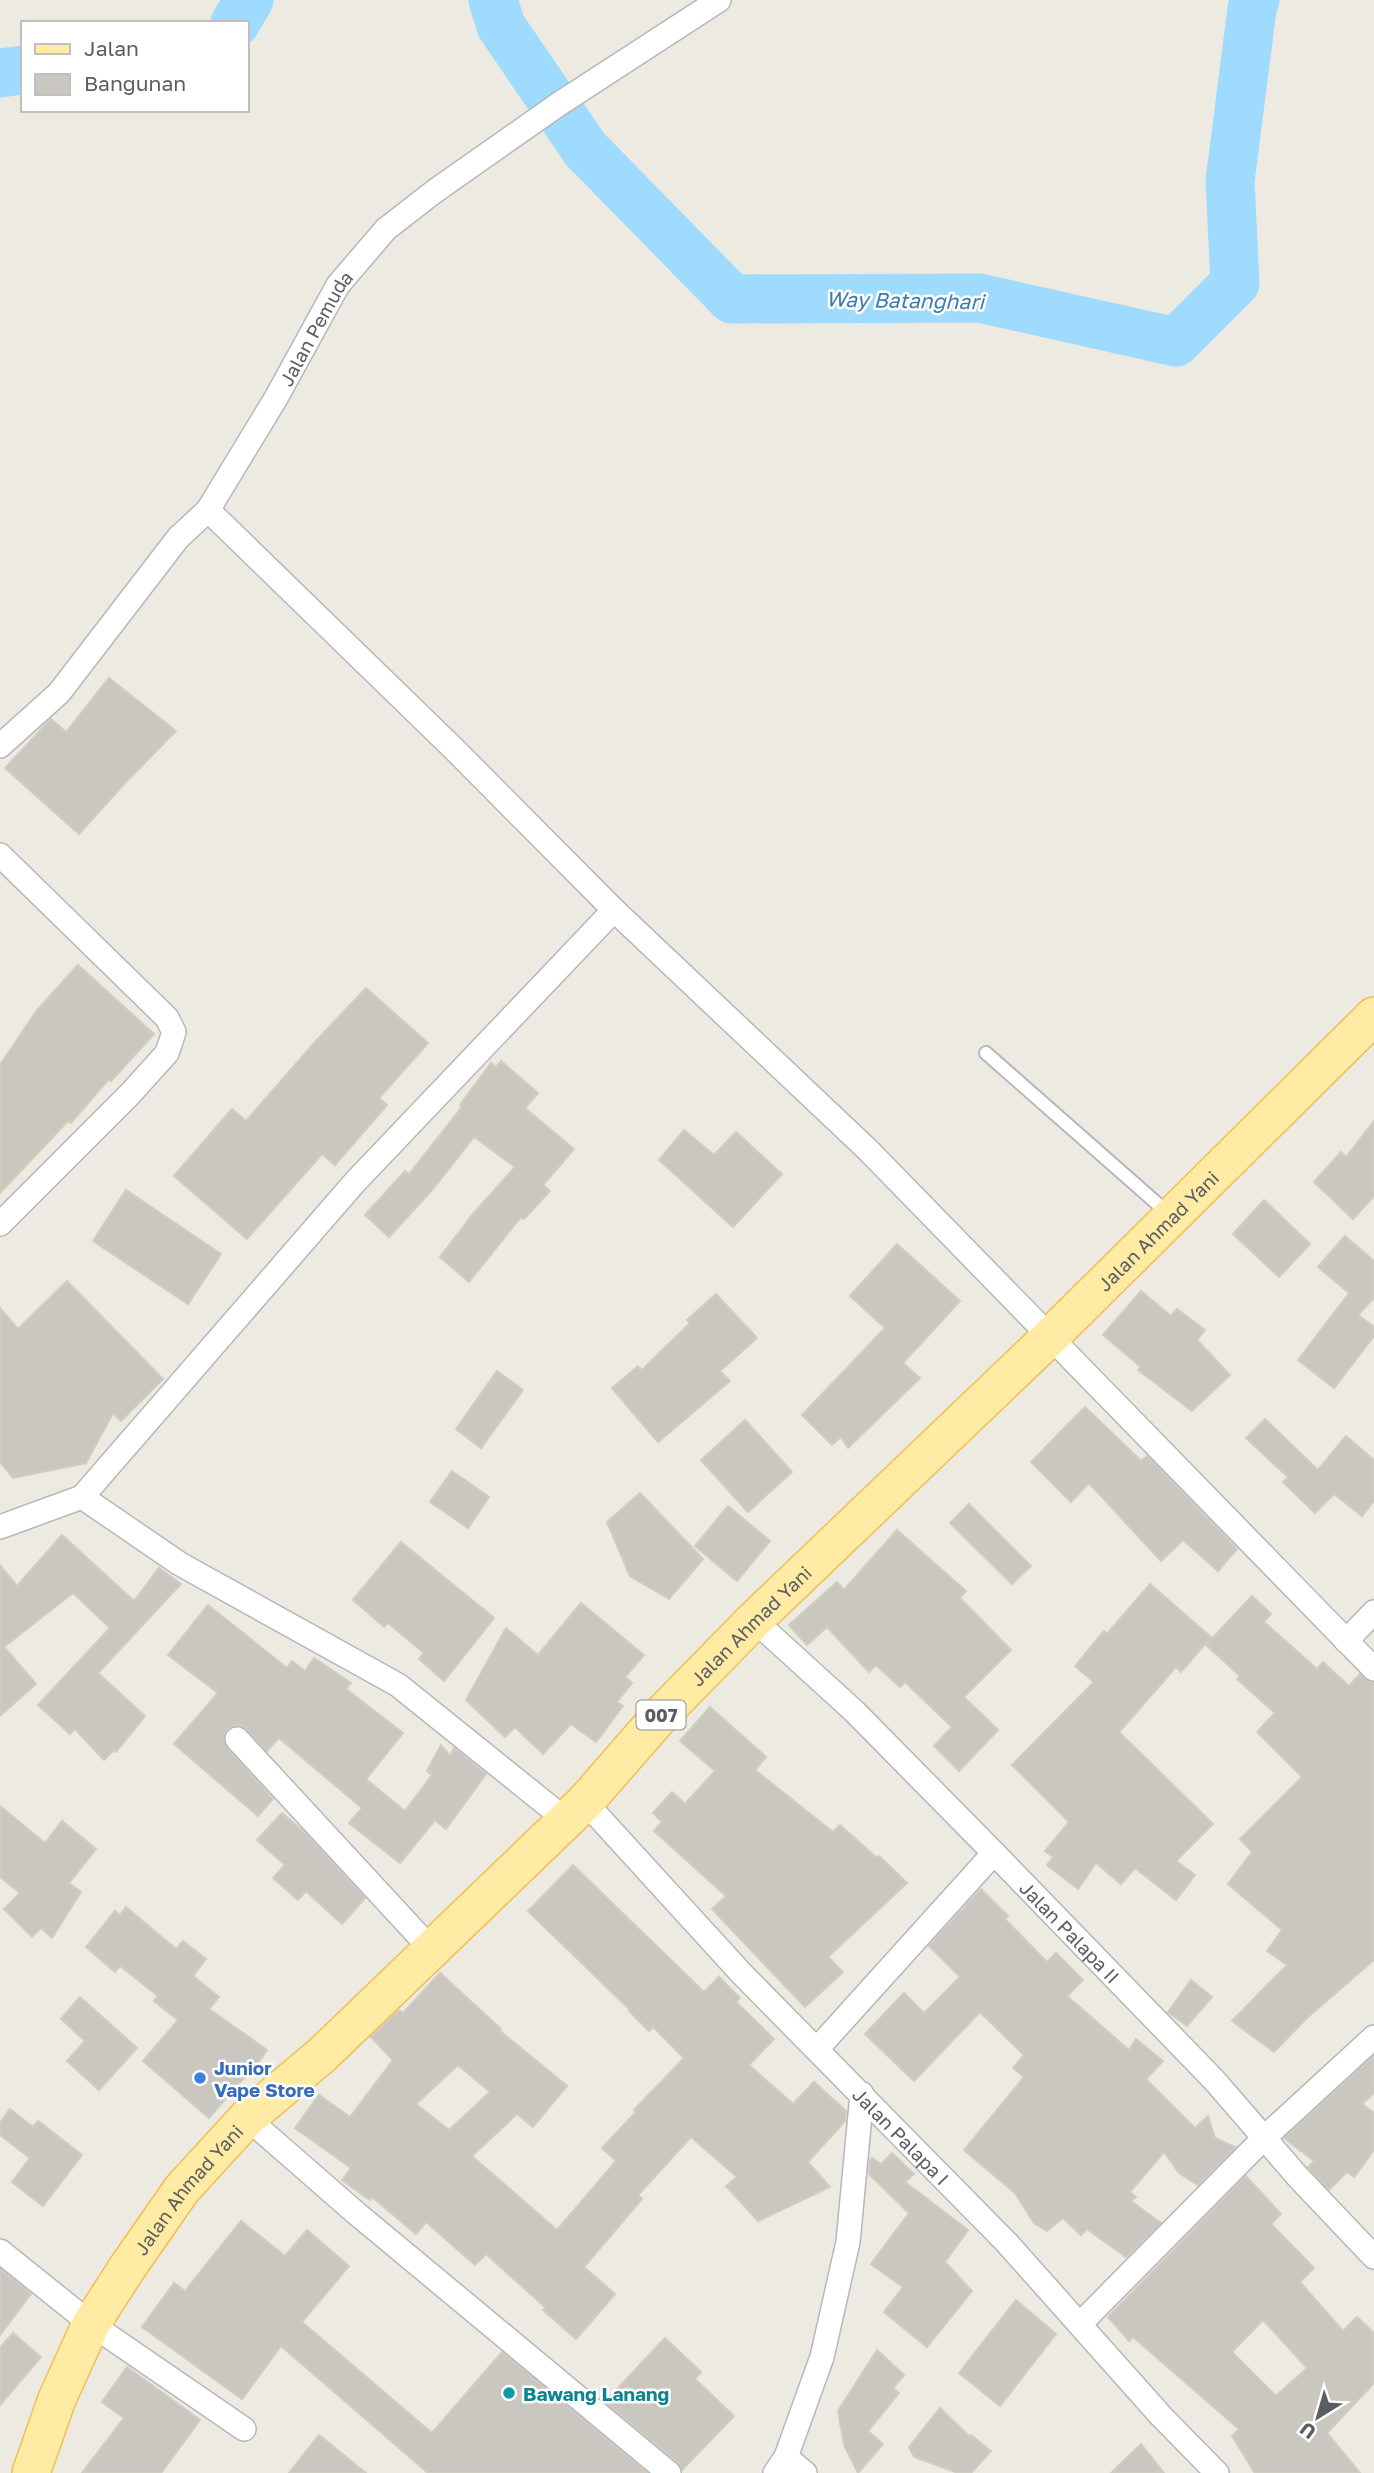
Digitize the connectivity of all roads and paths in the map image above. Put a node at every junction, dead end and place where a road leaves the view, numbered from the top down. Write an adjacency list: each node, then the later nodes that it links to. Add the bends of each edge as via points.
1 (719, 0): 2 (street, Jalan Pemuda, via 559,104 386,229 338,285)
2 (208, 510): 3 (street, Jalan Pemuda, via 178,538 59,693); 5 (street)
3 (0, 746)
4 (0, 855): 9 (street, via 167,1018 174,1032 167,1053 130,1094)
5 (614, 910): 10 (street, via 868,1150); 11 (street, via 355,1182)
6 (1374, 1016): 8 (main road, Jalan Ahmad Yani / 007)
7 (986, 1053): 8 (lane)
8 (1172, 1217): 10 (main road, Jalan Ahmad Yani / 007)
9 (0, 1224)
10 (1050, 1337): 14 (main road, Jalan Ahmad Yani / 007); 15 (street)
11 (82, 1497): 12 (street); 18 (street, Jalan Palapa I, via 180,1564 398,1685)
12 (0, 1527)
13 (1374, 1612): 15 (street)
14 (754, 1620): 18 (main road, Jalan Ahmad Yani / 007); 19 (street, Jalan Palapa II, via 854,1711)
15 (1346, 1642): 16 (street)
16 (1374, 1669)
17 (237, 1740): 20 (street)
18 (576, 1811): 20 (main road, Jalan Ahmad Yani / 007); 22 (street, Jalan Palapa I)
19 (994, 1853): 22 (street); 25 (street, Jalan Palapa II, via 1214,2080)
20 (431, 1949): 24 (main road, Jalan Ahmad Yani / 007, via 323,2054)
21 (1374, 2037): 25 (street)
22 (817, 2049): 23 (street, Jalan Palapa I)
23 (862, 2094): 29 (street, Jalan Palapa I); 31 (street, via 848,2242 822,2357)
24 (247, 2118): 28 (main road, Jalan Ahmad Yani / 007, via 182,2189); 33 (street)
25 (1264, 2138): 27 (street, Jalan Palapa II); 29 (street)
26 (0, 2251): 28 (street)
27 (1374, 2257)
28 (91, 2324): 30 (street); 32 (main road, Jalan Ahmad Yani / 007, via 57,2399)
29 (1080, 2324): 35 (street, Jalan Palapa I)
30 (244, 2429)
31 (781, 2465): 34 (street)
32 (31, 2473)
33 (669, 2473)
34 (805, 2473)
35 (1217, 2473)

